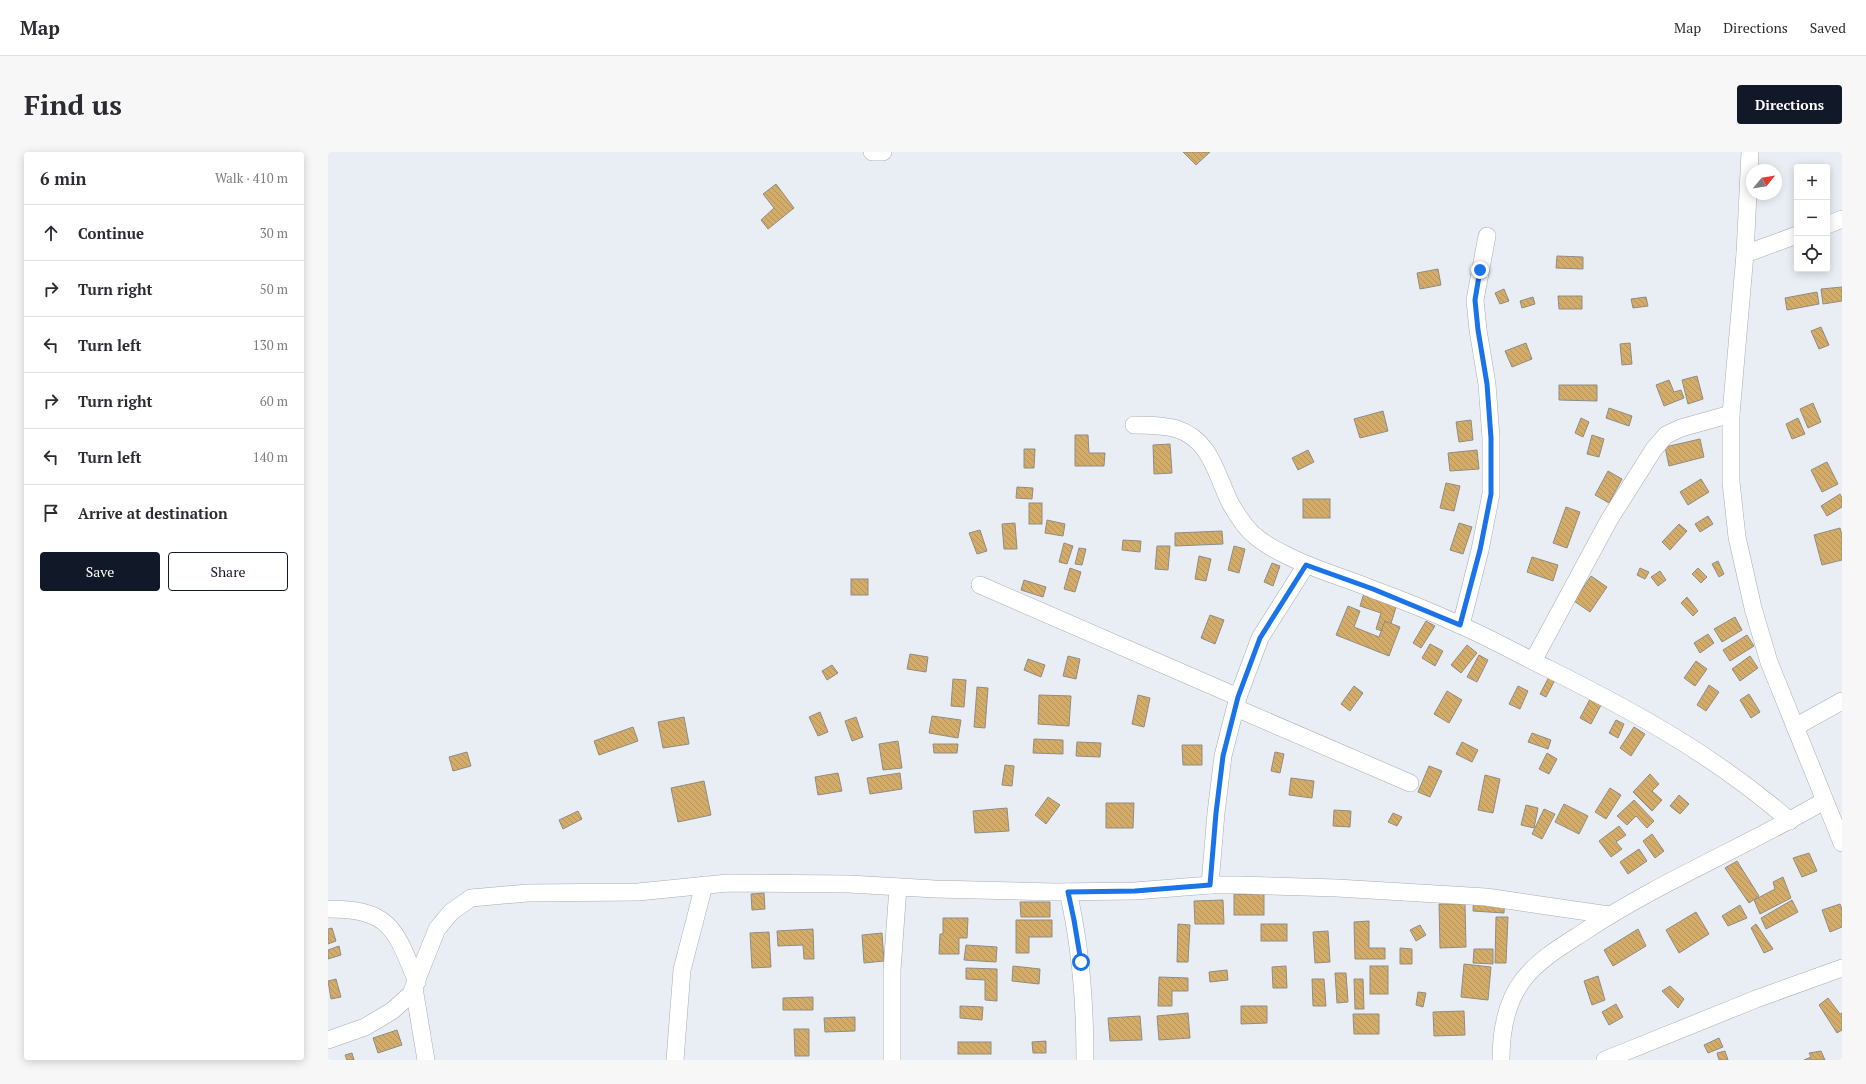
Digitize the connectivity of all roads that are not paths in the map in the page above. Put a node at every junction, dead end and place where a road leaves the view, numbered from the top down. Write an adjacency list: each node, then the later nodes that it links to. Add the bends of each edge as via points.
1 (872, 152): 2 (street)
2 (883, 152)
3 (1750, 152): 8 (street)
4 (1842, 219): 5 (street)
5 (1830, 224)
6 (1486, 236): 13 (street, via 1475,300 1487,384 1491,438 1491,494 1480,550)
7 (1794, 236): 8 (street)
8 (1745, 254): 9 (street)
9 (1731, 414): 14 (street, via 1681,428 1666,435 1654,449 1609,520); 17 (street, via 1731,482 1737,537 1753,608)
10 (1134, 425): 11 (street, via 1177,429 1194,438 1209,454 1227,498 1242,522 1257,538)
11 (1306, 565): 13 (street); 16 (street, via 1260,638)
12 (980, 585): 16 (street)
13 (1460, 625): 14 (street)
14 (1533, 661): 21 (street, via 1670,733 1756,791)
15 (1842, 701): 17 (street)
16 (1237, 702): 18 (street); 24 (street, via 1223,756)
17 (1794, 727): 19 (street)
18 (1410, 783)
19 (1824, 801): 20 (street); 21 (street)
20 (1837, 820): 22 (street)
21 (1790, 821): 28 (street)
22 (1842, 843)
23 (704, 885): 25 (street, via 849,884); 30 (street, via 638,892 528,893 471,898 451,912 437,929); 33 (street, via 682,970)
24 (1210, 885): 26 (street, via 1135,891); 28 (street, via 1337,888 1486,897)
25 (898, 887): 26 (street); 34 (street, via 892,970)
26 (1068, 892): 35 (street, via 1081,962)
27 (328, 909): 30 (street, via 352,909 371,915 389,926 399,939)
28 (1609, 915): 36 (street, via 1553,952 1523,979 1508,1011 1503,1031)
29 (1842, 968): 37 (street, via 1756,999)
30 (416, 985): 31 (street, via 411,994 392,1012 364,1028); 32 (street)
31 (328, 1040)
32 (426, 1060)
33 (675, 1060)
34 (892, 1060)
35 (1085, 1060)
36 (1501, 1060)
37 (1605, 1060)

